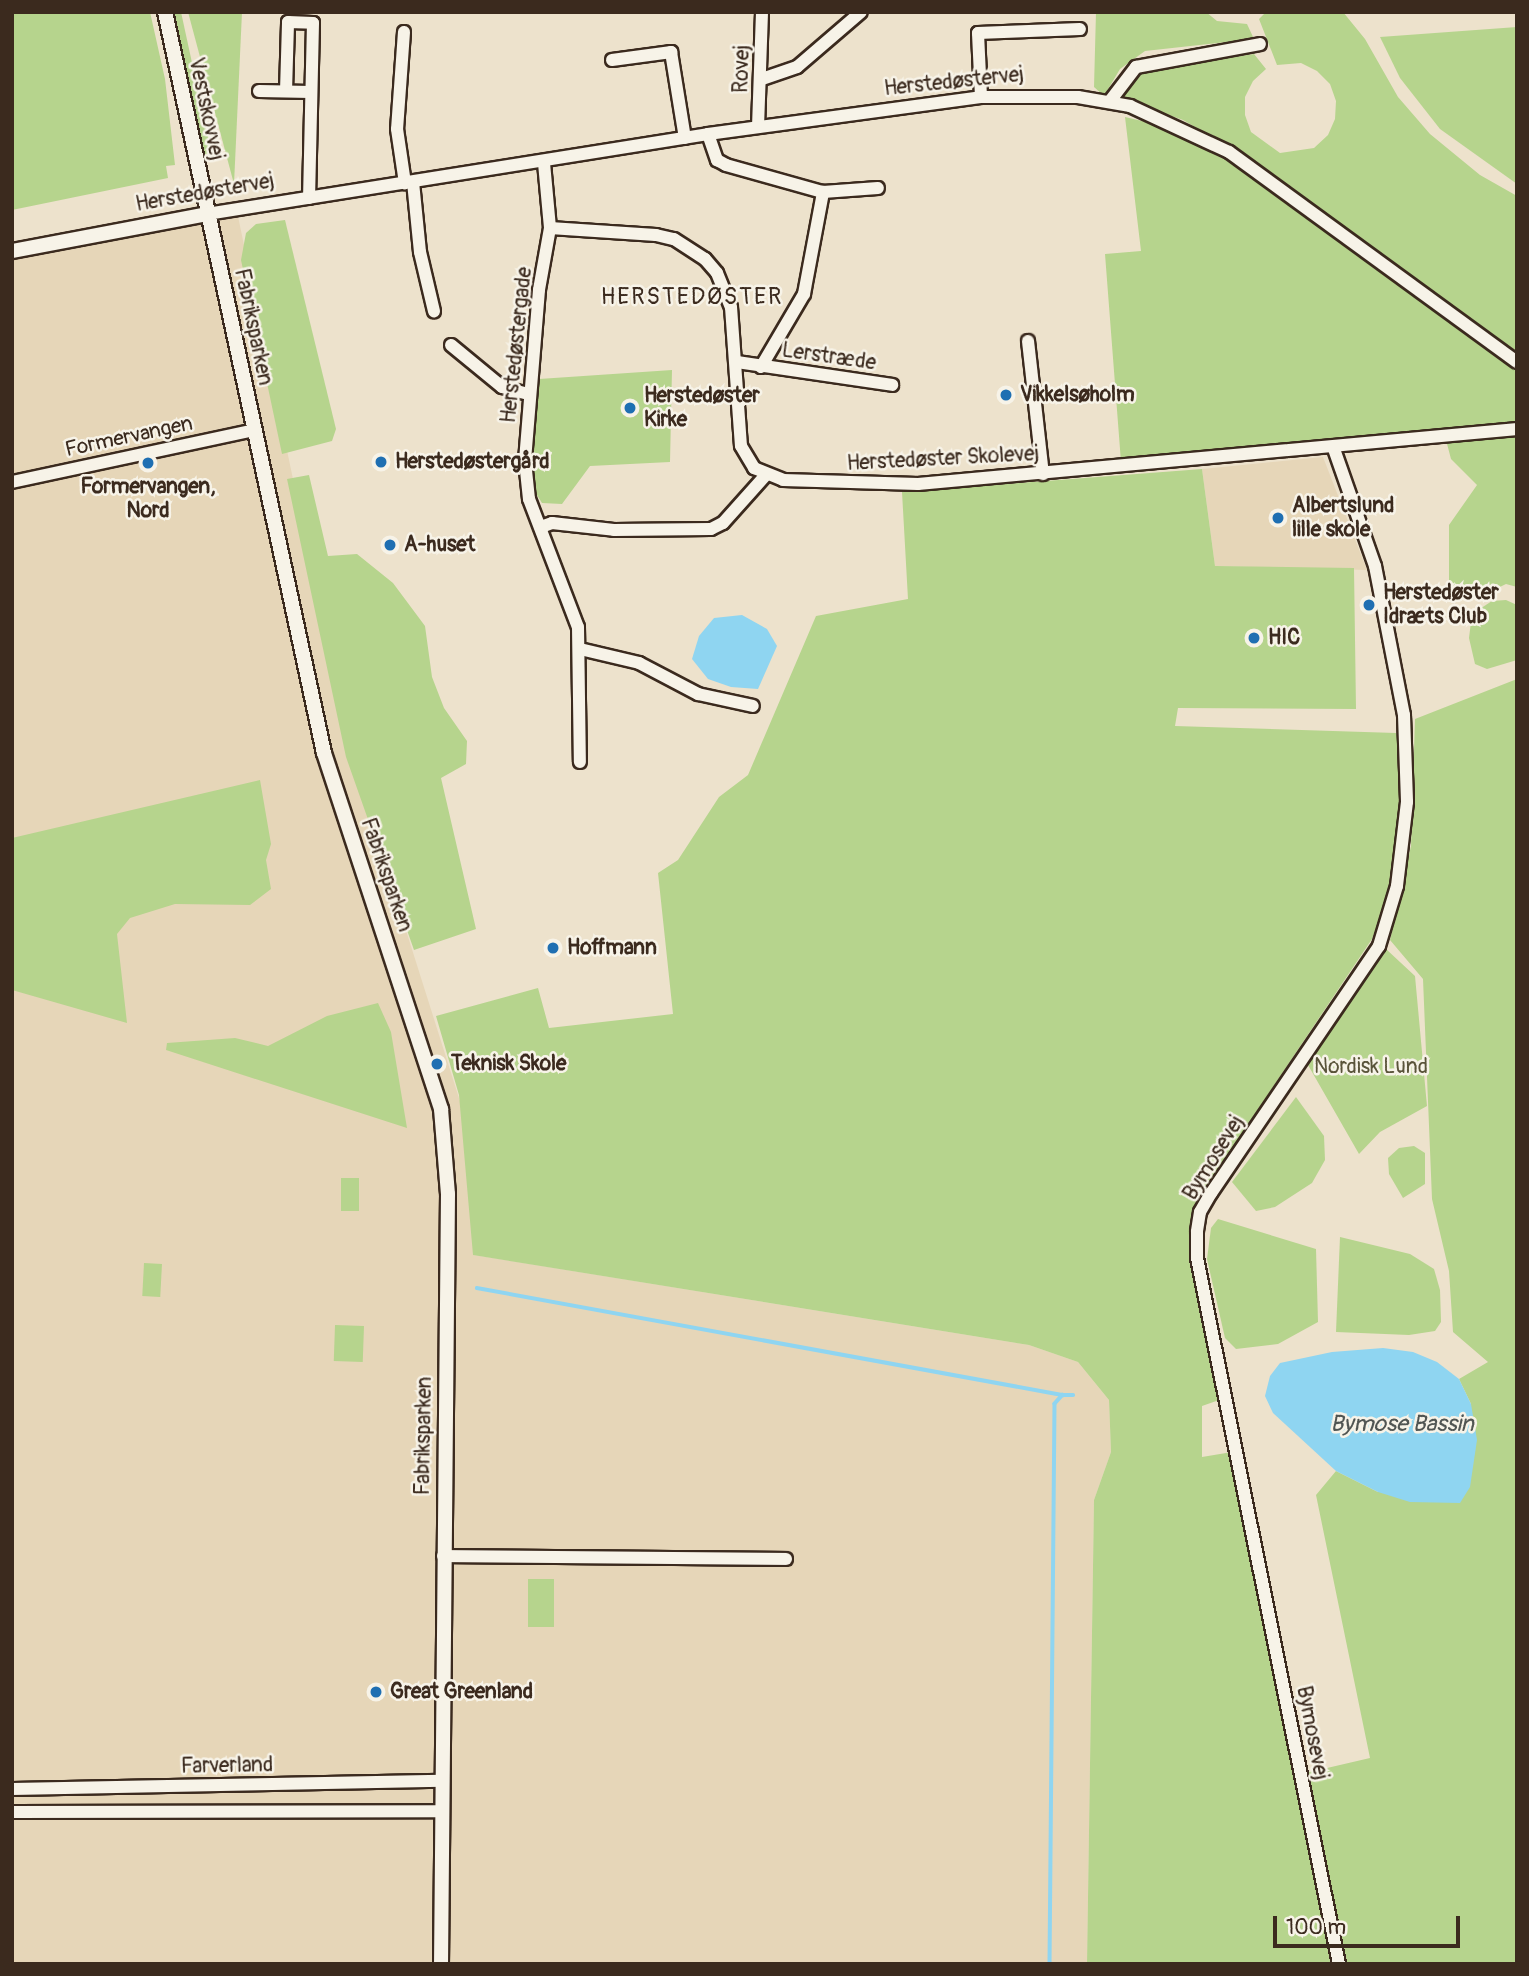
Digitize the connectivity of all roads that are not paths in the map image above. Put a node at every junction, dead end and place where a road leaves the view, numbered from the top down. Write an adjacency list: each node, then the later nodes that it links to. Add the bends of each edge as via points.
1 (165, 12): 22 (street, Vestskovvej)
2 (762, 12): 8 (street, Rovej)
3 (861, 12): 8 (street, via 797,67)
4 (1080, 29): 12 (street, via 978,33)
5 (404, 32): 18 (street, via 397,129)
6 (1260, 44): 13 (street, via 1152,61 1126,75)
7 (612, 60): 16 (street, via 671,52)
8 (762, 79): 14 (street, Rovej)
9 (259, 91): 10 (street)
10 (286, 91): 11 (street); 11 (street, via 288,22 313,23)
11 (311, 92): 21 (street)
12 (981, 97): 13 (street, Herstedøstervej, via 1029,94); 14 (street, Herstedøstervej)
13 (1110, 101): 29 (street, Herstedøstervej, via 1177,124 1229,152)
14 (758, 127): 15 (street, Herstedøstervej)
15 (709, 134): 16 (street, Herstedøstervej); 20 (street, via 717,160)
16 (685, 138): 17 (street, Herstedøstervej)
17 (544, 163): 18 (street, Herstedøstervej); 23 (street, Herstedøstergade)
18 (409, 183): 21 (street, Herstedøstervej); 25 (street)
19 (878, 188): 20 (street)
20 (823, 192): 30 (street, Lerstræde, via 804,295 765,353)
21 (309, 198): 22 (street, Herstedøstervej)
22 (207, 214): 24 (street, Herstedøstervej); 34 (street, Fabriksparken)
23 (550, 228): 28 (street, via 656,235 691,248 711,266 726,290); 32 (street, Herstedøstergade)
24 (12, 251)
25 (433, 311)
26 (1028, 341): 36 (street)
27 (451, 345): 32 (street, via 502,387)
28 (737, 362): 30 (street, Lerstræde); 37 (street, via 741,446 746,458)
29 (1517, 362)
30 (761, 367): 31 (street, Lerstræde)
31 (892, 385)
32 (529, 394): 39 (street, Herstedøstergade, via 525,461 530,499)
33 (1517, 429): 35 (street, Herstedøster Skolevej)
34 (254, 430): 38 (street, Formervangen); 43 (street, Fabriksparken, via 324,753 441,1109 448,1194)
35 (1334, 449): 36 (street, Herstedøster Skolevej); 54 (street, Bymosevej, via 1375,566 1404,715 1407,802 1397,886 1379,946 1200,1212 1197,1258)
36 (1043, 474): 37 (street, Herstedøster Skolevej, via 865,486)
37 (765, 476): 39 (street, via 723,523 703,530 614,530 552,523)
38 (12, 482)
39 (541, 527): 40 (street, Herstedøstergade, via 571,601)
40 (580, 649): 41 (street, via 639,663 709,697); 42 (street, Herstedøstergade)
41 (753, 706)
42 (580, 762)
43 (443, 1556): 44 (street); 45 (street, Fabriksparken)
44 (786, 1559)
45 (442, 1781): 46 (street, Farverland); 50 (street, Fabriksparken)
46 (241, 1785): 48 (street, Farverland); 49 (street)
47 (12, 1789): 48 (street, Farverland)
48 (36, 1789): 52 (street)
49 (241, 1810): 50 (street, Farverland); 52 (street, Farverland)
50 (442, 1811): 53 (street, Fabriksparken)
51 (12, 1812): 52 (street, Farverland)
52 (37, 1812)
53 (441, 1964)
54 (1339, 1964)

